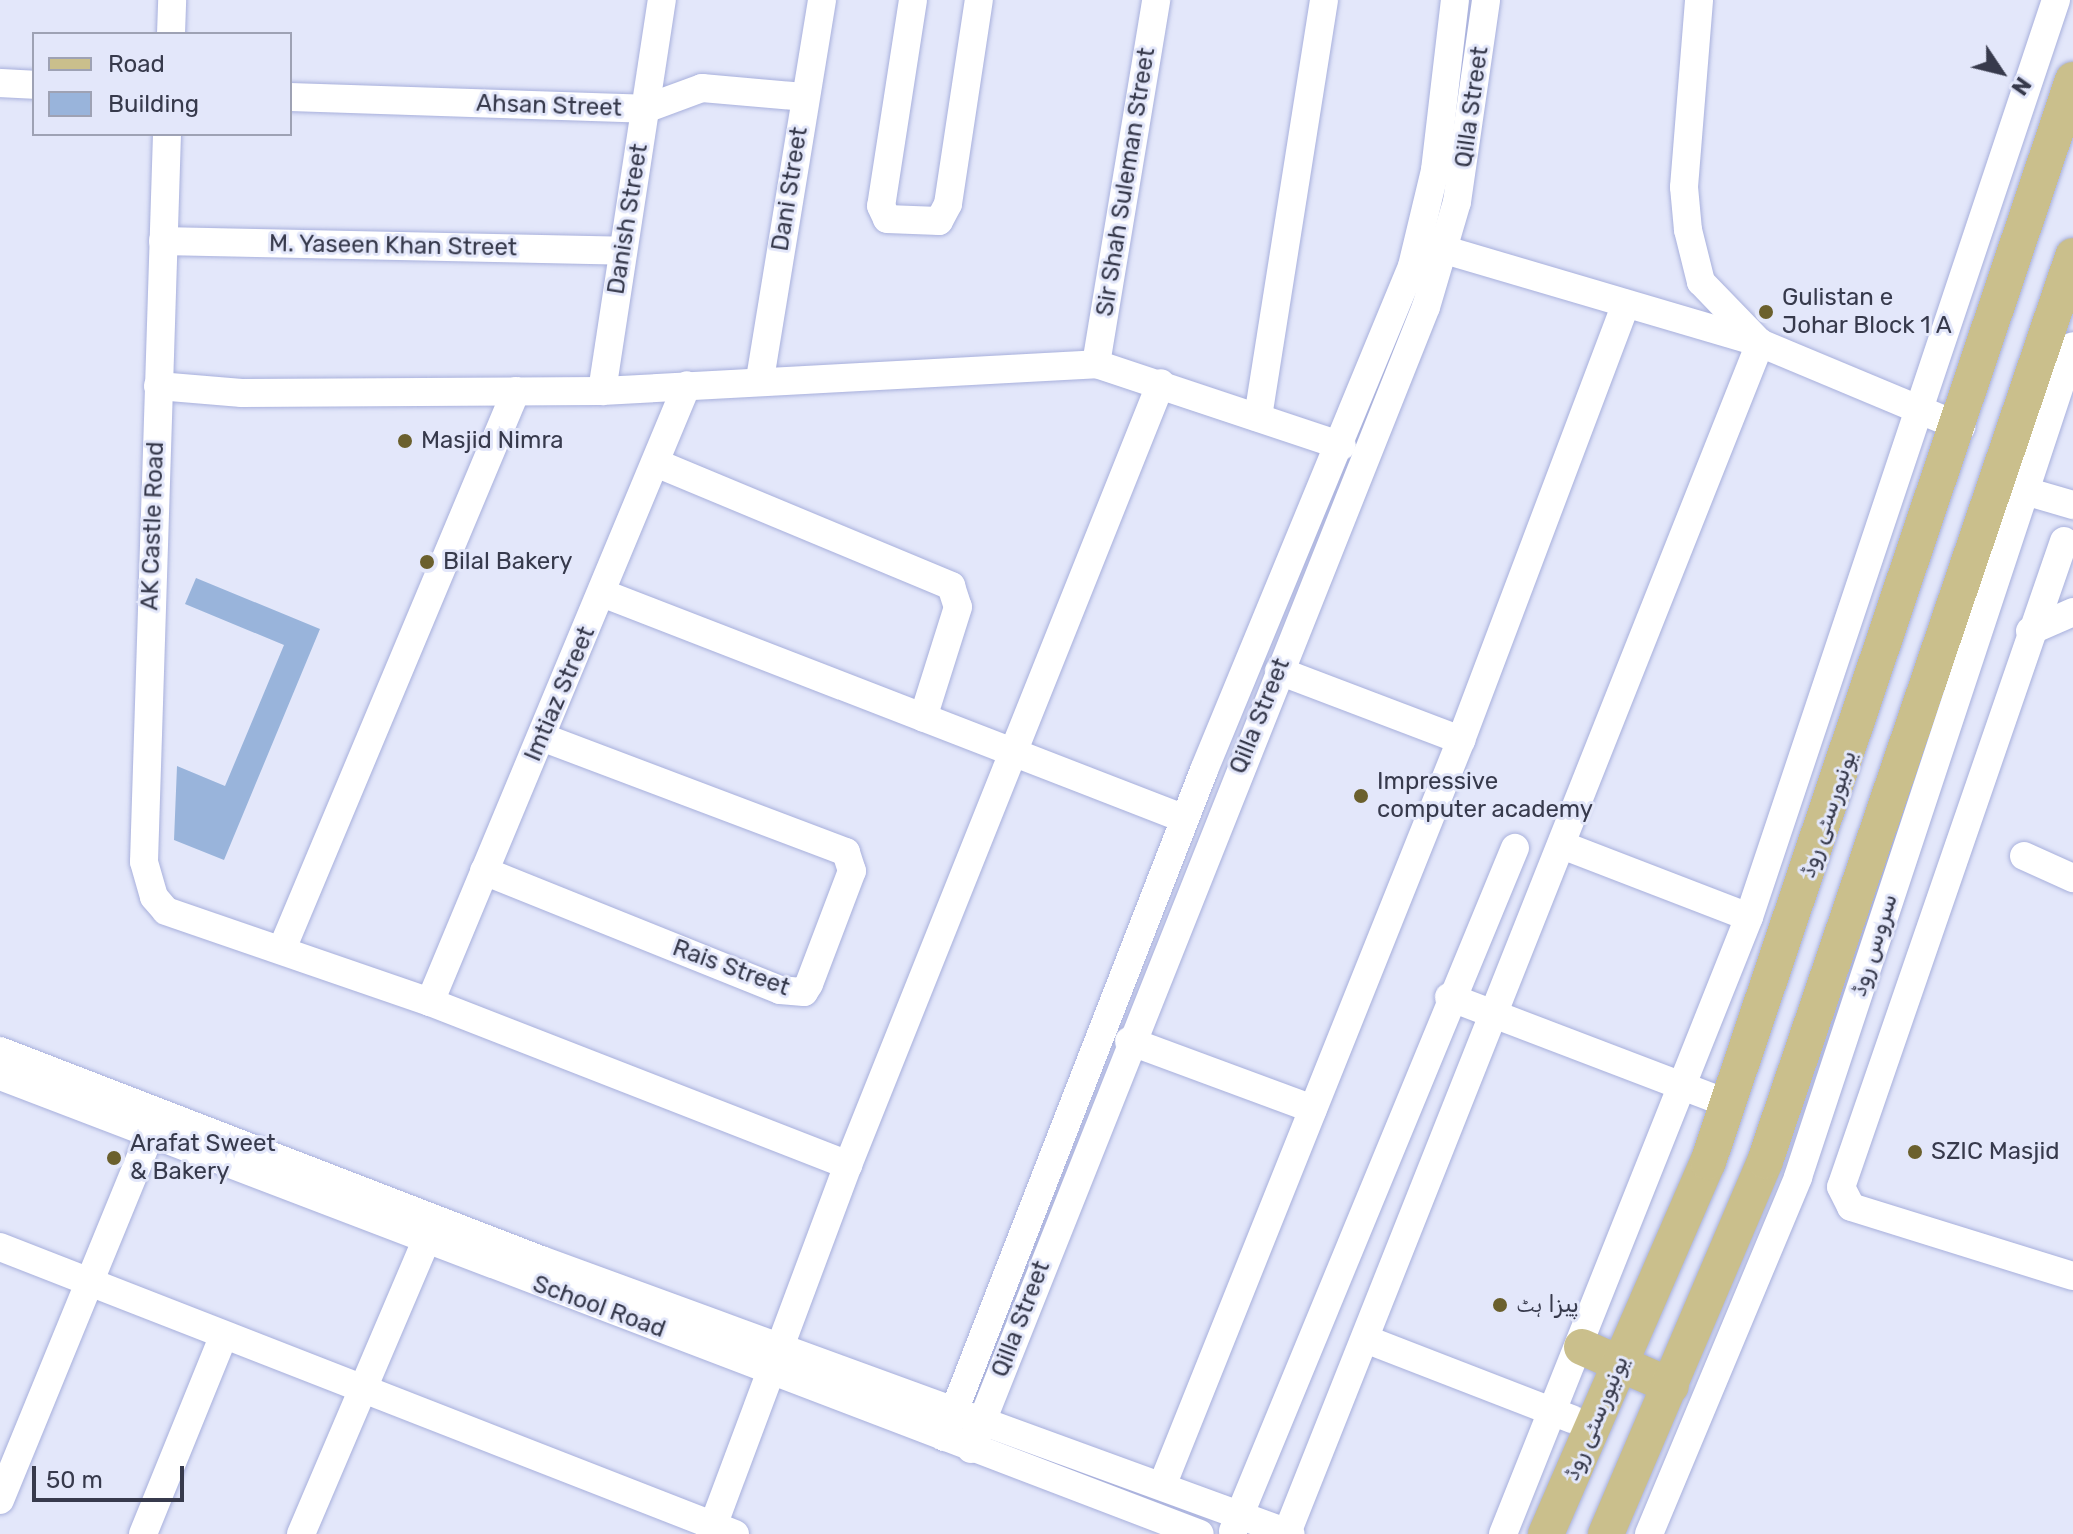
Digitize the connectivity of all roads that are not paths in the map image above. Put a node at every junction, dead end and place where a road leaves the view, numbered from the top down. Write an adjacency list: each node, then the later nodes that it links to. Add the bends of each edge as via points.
1 (172, 0): 12 (street)
2 (662, 0): 19 (street, Danish Street)
3 (822, 0): 17 (street, Dani Street)
4 (913, 0): 5 (street, via 882,213 939,221 947,210)
5 (979, 0)
6 (1156, 0): 29 (street, Sir Shah Suleman Street)
7 (1324, 0): 37 (street)
8 (1455, 0): 18 (street, Qilla Street)
9 (1486, 0): 20 (street, Qilla Street)
10 (1699, 0): 27 (street, via 1688,230 1701,282)
11 (2056, 0): 36 (street)
12 (171, 32)
13 (2073, 80): 38 (main road, یونیورسٹی روڈ)
14 (0, 83): 15 (street)
15 (32, 85)
16 (292, 97): 19 (street, Ahsan Street)
17 (804, 97): 19 (street, Ahsan Street, via 702,88); 30 (street, Dani Street)
18 (1443, 106): 20 (street); 39 (street, Qilla Street, via 1412,266)
19 (645, 109): 24 (street, Danish Street)
20 (1474, 109): 23 (street, Qilla Street)
21 (167, 136): 22 (street, AK Castle Road)
22 (163, 241): 24 (street, M. Yaseen Khan Street); 33 (street, AK Castle Road)
23 (1445, 250): 26 (street); 48 (street, Qilla Street)
24 (623, 251): 35 (street, Danish Street)
25 (2073, 256): 41 (main road)
26 (1626, 304): 27 (street); 51 (street)
27 (1760, 343): 36 (street); 54 (street)
28 (2073, 346): 41 (street, سروس روڈ)
29 (1096, 364): 30 (street); 31 (street)
30 (760, 379): 32 (street)
31 (1161, 383): 37 (street); 52 (street)
32 (687, 385): 35 (street); 40 (street, Imtiaz Street)
33 (158, 386): 34 (street); 60 (street, AK Castle Road, via 146,883 166,911)
34 (516, 391): 35 (street); 60 (street)
35 (602, 391)
36 (1917, 413): 38 (street); 59 (street)
37 (1258, 417): 39 (street)
38 (1961, 427): 69 (main road, یونیورسٹی روڈ)
39 (1342, 446): 53 (street, Qilla Street)
40 (656, 463): 45 (street, Imtiaz Street); 49 (street, via 951,586 958,607)
41 (2010, 487): 42 (street); 82 (main road, via 1765,1161); 84 (street, سروس روڈ, via 1798,1177)
42 (2073, 505): 43 (street)
43 (2064, 541): 44 (street); 47 (street)
44 (2073, 573)
45 (602, 593): 49 (street); 50 (street, Imtiaz Street)
46 (2073, 612): 47 (street)
47 (2030, 631): 75 (street, via 1841,1187 1851,1207)
48 (1279, 671): 51 (street); 64 (street, Qilla Street)
49 (923, 718): 52 (street)
50 (542, 737): 57 (street, Imtiaz Street); 57 (street, Rais Street, via 846,852 852,871 809,984 804,992 780,990)
51 (1461, 740): 70 (street)
52 (1010, 752): 53 (street); 72 (street)
53 (1185, 819): 85 (street, Qilla Street)
54 (1562, 845): 59 (street); 63 (street)
55 (1515, 848): 61 (street)
56 (2024, 856): 58 (street)
57 (484, 871): 62 (street, Imtiaz Street)
58 (2073, 878)
59 (1749, 917): 68 (street)
60 (282, 949): 62 (street)
61 (1449, 997): 63 (street); 94 (street)
62 (430, 1002): 72 (street)
63 (1494, 1014): 68 (street); 78 (street)
64 (1129, 1041): 70 (street); 87 (street, Qilla Street)
65 (0, 1051): 67 (street, School Road)
66 (0, 1076): 67 (street, School Road)
67 (50, 1085): 71 (street, School Road); 80 (street, School Road)
68 (1686, 1088): 69 (street); 79 (street)
69 (1729, 1104): 81 (main road, یونیورسٹی روڈ)
70 (1313, 1109): 92 (street)
71 (149, 1137): 73 (street, School Road); 76 (street)
72 (848, 1165): 80 (street)
73 (426, 1241): 80 (street, School Road); 83 (street)
74 (0, 1247): 76 (street)
75 (2073, 1276)
76 (88, 1285): 77 (street); 91 (street)
77 (223, 1337): 83 (street); 99 (street)
78 (1368, 1340): 86 (street); 98 (street)
79 (1582, 1347): 81 (main road); 86 (street)
80 (777, 1358): 85 (street, School Road); 89 (street, School Road); 97 (street)
81 (1619, 1363): 82 (main road); 88 (main road, یونیورسٹی روڈ)
82 (1671, 1386): 84 (street); 103 (main road)
83 (365, 1392): 96 (street); 97 (street)
84 (1706, 1401): 104 (street, سروس روڈ)
85 (953, 1409): 87 (street, School Road); 89 (street, Qilla Street)
86 (1555, 1413): 88 (street); 101 (street)
87 (982, 1419): 90 (street, Qilla Street); 92 (street, School Road)
88 (1592, 1425): 102 (main road, یونیورسٹی روڈ)
89 (944, 1437): 90 (street, School Road)
90 (971, 1449): 95 (street, School Road)
91 (8, 1460): 93 (street)
92 (1162, 1486): 94 (street, School Road)
93 (0, 1500)
94 (1236, 1525): 98 (street, School Road)
95 (1169, 1528): 100 (street, School Road)
96 (311, 1531)
97 (720, 1531)
98 (1289, 1533)
99 (143, 1534)
100 (1200, 1534)
101 (1503, 1534)
102 (1546, 1534)
103 (1606, 1534)
104 (1649, 1534)

